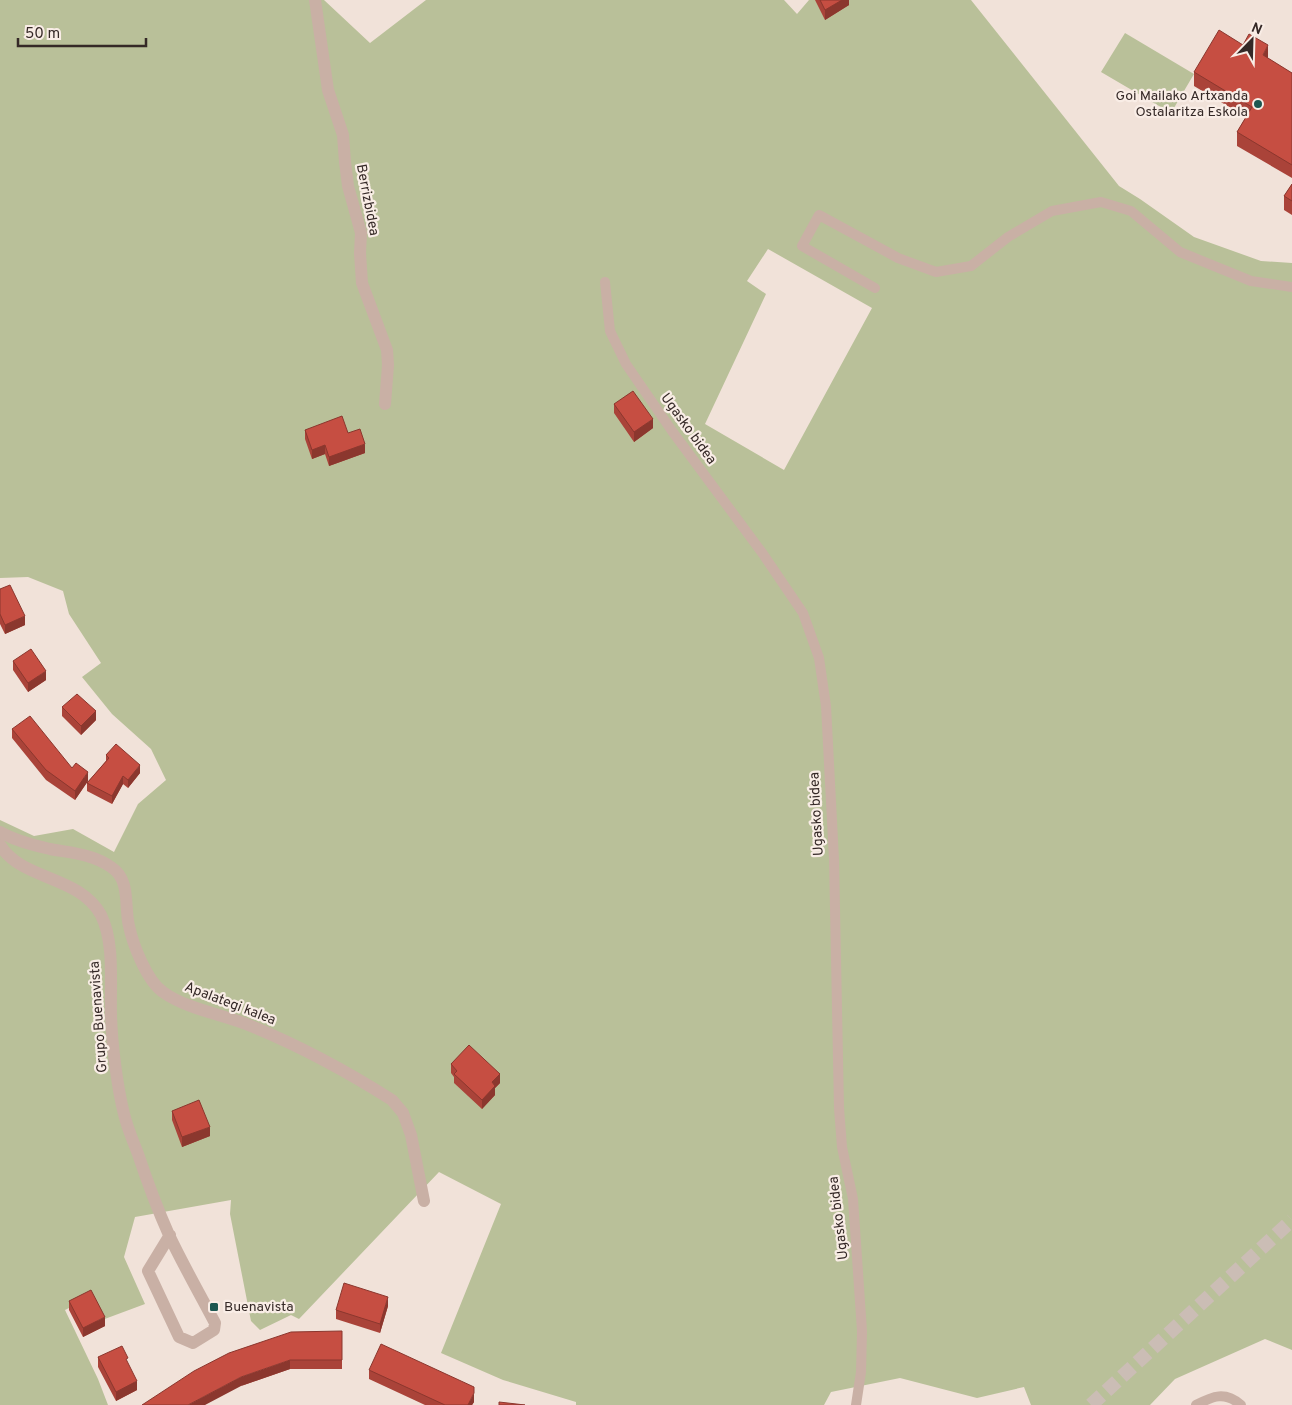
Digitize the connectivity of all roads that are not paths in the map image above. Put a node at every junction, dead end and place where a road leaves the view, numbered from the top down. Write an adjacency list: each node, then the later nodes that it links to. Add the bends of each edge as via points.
1 (315, 0): 5 (street, Berrizbidea, via 328,90 343,135 348,186 361,234 362,284 387,350)
2 (605, 282): 10 (lane, Ugasko bidea, via 610,331 626,364 803,613 819,658 826,706 834,859 839,1108 842,1147 853,1199 862,1331)
3 (1292, 287): 4 (lane, via 1251,281 1180,252 1131,211 1101,202 1052,211 1008,237 971,266 936,272 898,258 820,215 802,246)
4 (875, 288)
5 (385, 404)
6 (0, 832): 8 (street, Apalategi kalea, via 30,844 79,852 112,867 123,879 128,925 140,959 161,992 290,1043 392,1100 403,1112 411,1135)
7 (0, 845): 9 (street, Grupo Buenavista, via 25,867 78,891 90,900 101,916 110,957 112,1027 124,1114)
8 (424, 1201)
9 (170, 1235): 9 (street, Grupo Buenavista, via 214,1323 214,1330 193,1343 179,1337 148,1271)
10 (856, 1405)
11 (1196, 1405): 12 (lane, via 1215,1396 1230,1397)
12 (1241, 1405)

